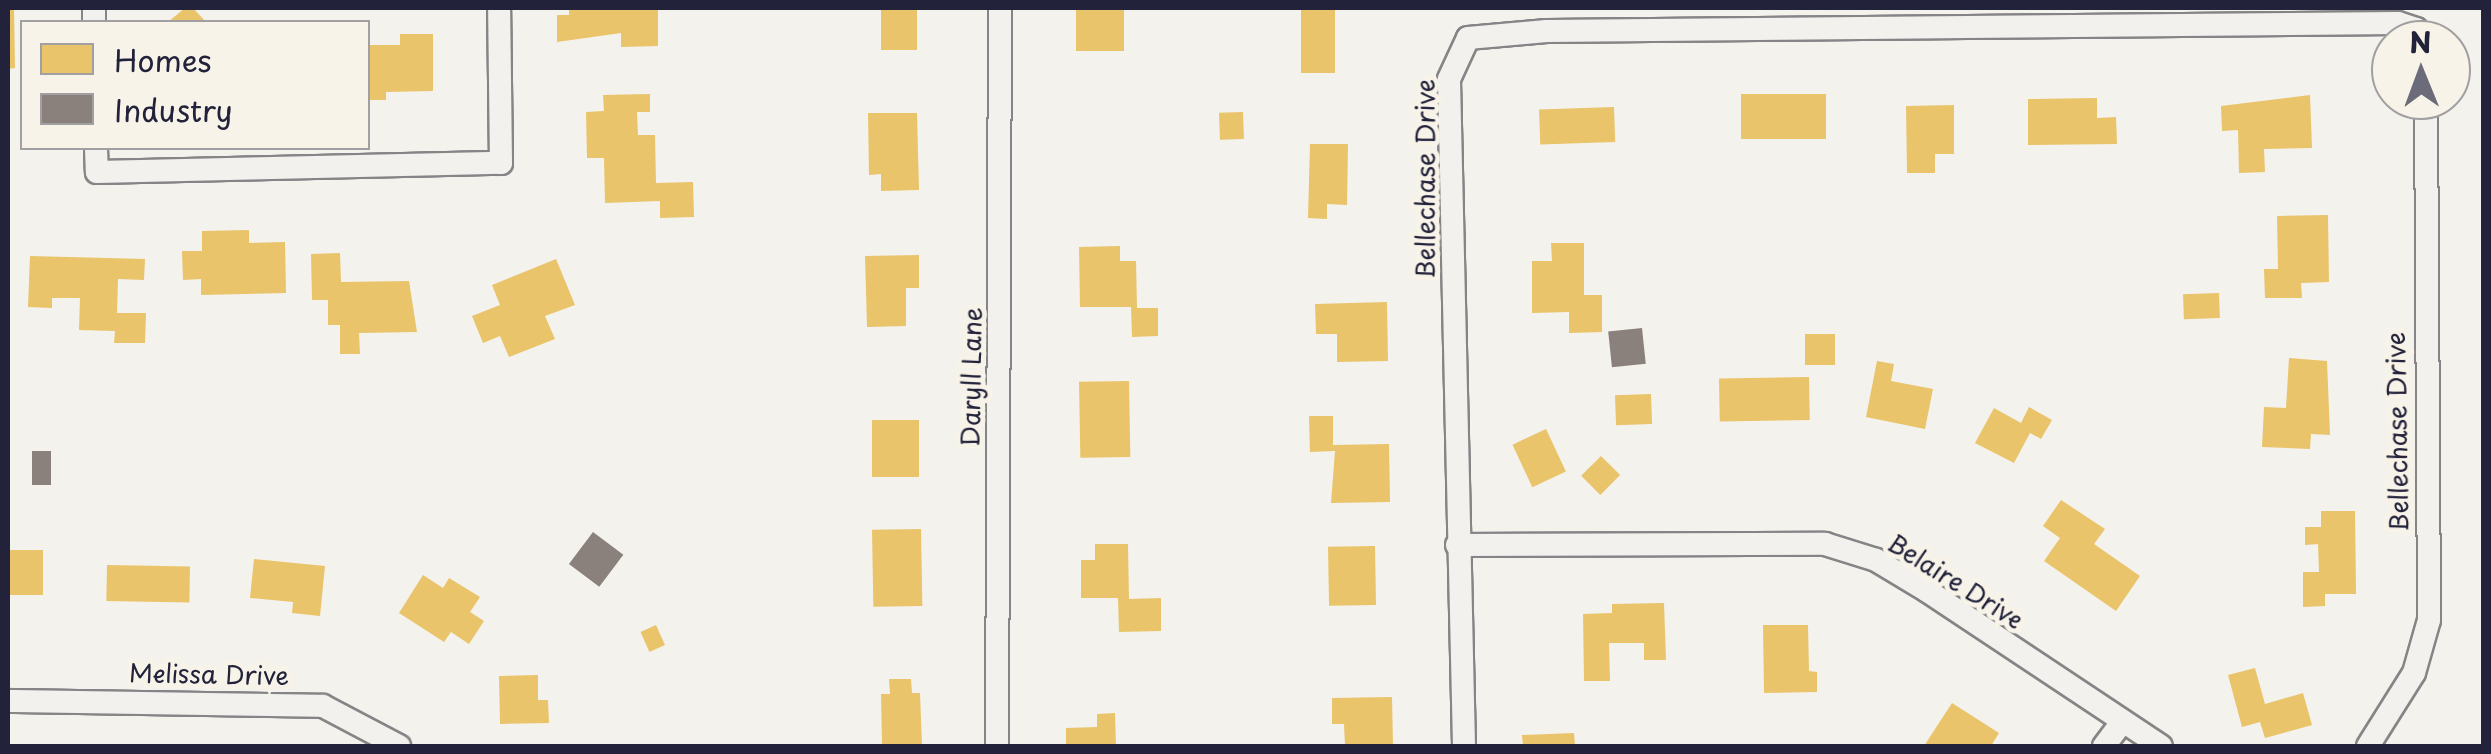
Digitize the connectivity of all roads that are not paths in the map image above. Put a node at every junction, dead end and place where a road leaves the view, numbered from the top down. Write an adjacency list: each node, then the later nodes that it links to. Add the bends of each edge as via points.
1 (498, 8): 5 (street, via 502,164 97,172)
2 (1000, 8): 10 (street, Daryll Lane)
3 (2371, 23): 6 (street, Bellechase Drive, via 1548,31 1468,38 1449,78)
4 (2426, 120): 14 (street, Bellechase Drive, via 2430,620 2414,673)
5 (96, 150)
6 (1457, 545): 8 (street, Belaire Drive, via 1825,544 1909,580); 11 (street, Bellechase Drive)
7 (8, 701): 9 (street, Melissa Drive, via 323,706)
8 (2122, 722): 12 (street); 13 (street, Belaire Drive)
9 (399, 746)
10 (998, 746)
11 (1464, 746)
12 (2104, 746)
13 (2161, 746)
14 (2368, 746)

